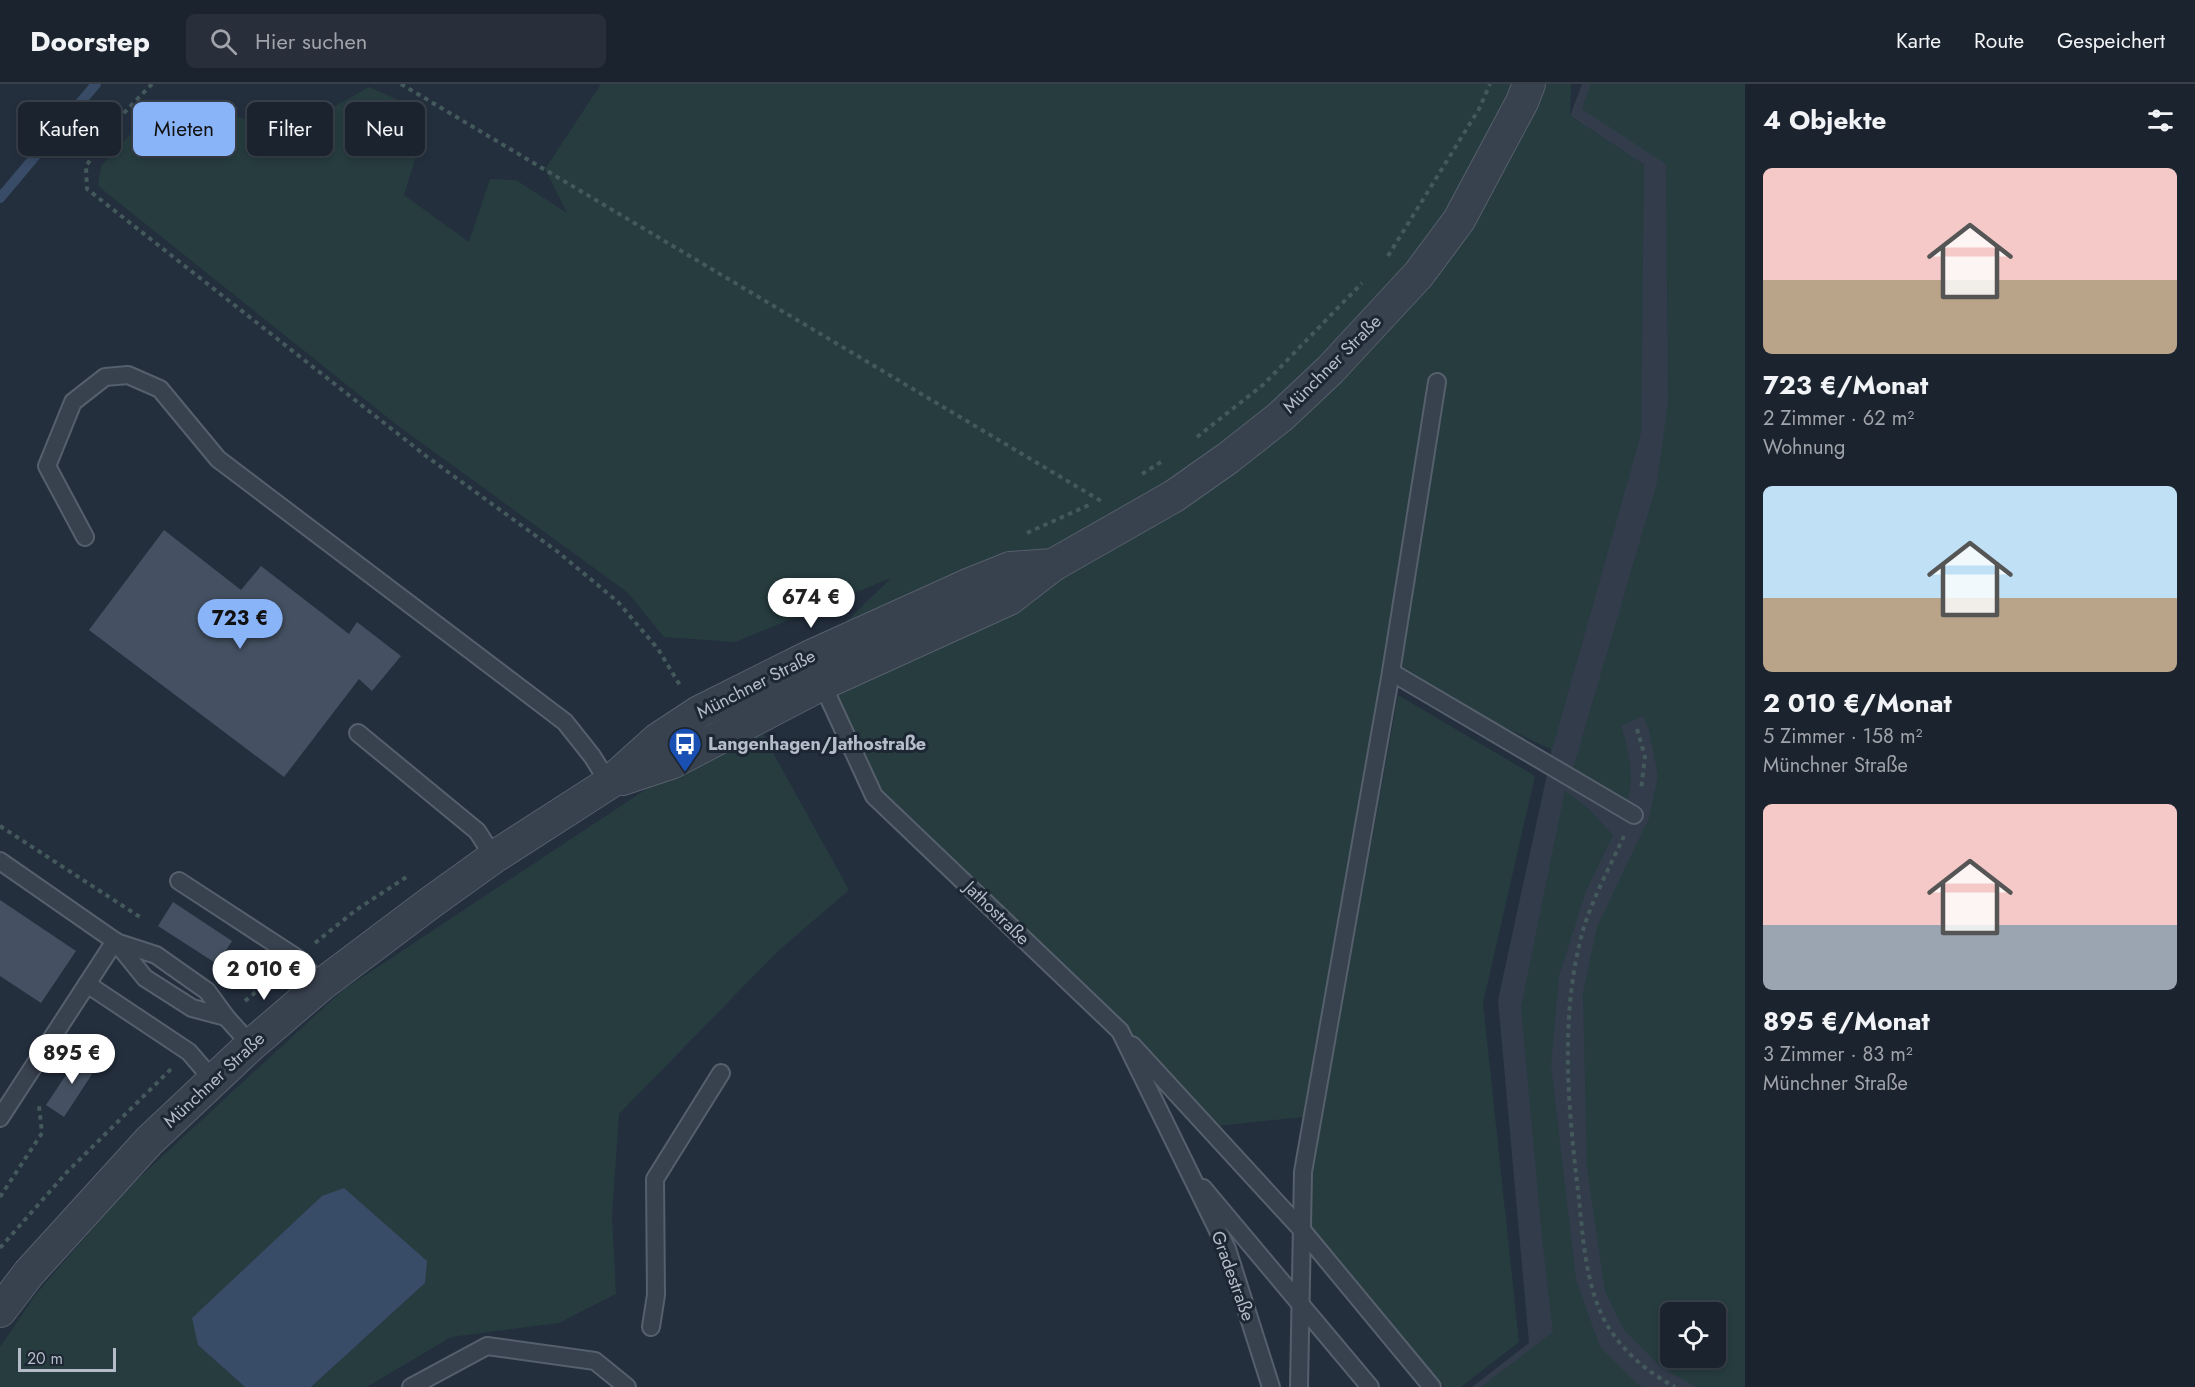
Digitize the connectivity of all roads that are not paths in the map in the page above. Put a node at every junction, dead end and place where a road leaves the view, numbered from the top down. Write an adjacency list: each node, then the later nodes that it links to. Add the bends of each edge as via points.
1 (1529, 84): 4 (street, Münchner Straße, via 1459,220 1376,321 1280,417 1174,496 1053,565 1010,568)
2 (1437, 382): 5 (lane)
3 (85, 537): 7 (lane, via 47,466 73,402 105,377 128,375 160,389 218,459 564,722)
4 (817, 670): 7 (street, Münchner Straße, via 673,762); 7 (street, Münchner Straße, via 699,712 658,739); 16 (lane, Jathostraße, via 874,796)
5 (1392, 672): 8 (lane); 22 (lane, via 1303,1172)
6 (358, 733): 9 (lane, via 477,831)
7 (609, 783): 9 (street, Münchner Straße)
8 (1634, 815)
9 (494, 857): 14 (street, Münchner Straße)
10 (0, 861): 12 (lane)
11 (179, 881): 14 (lane, via 297,958)
12 (115, 941): 13 (lane); 15 (lane, via 156,955 207,991); 15 (lane, via 145,978 192,1008)
13 (87, 984): 19 (lane, via 189,1052); 20 (lane)
14 (321, 986): 17 (street, Münchner Straße)
15 (226, 1017): 17 (lane)
16 (1120, 1030): 21 (lane, Jathostraße); 22 (lane)
17 (251, 1045): 19 (street, Münchner Straße)
18 (721, 1073): 25 (lane, via 655,1179 656,1295)
19 (213, 1080): 24 (street, Münchner Straße, via 82,1212)
20 (0, 1118)
21 (1187, 1169): 23 (lane); 28 (lane, Gradestraße, via 1227,1249)
22 (1302, 1230): 23 (lane); 31 (lane)
23 (1300, 1302): 29 (lane); 30 (lane)
24 (0, 1311)
25 (651, 1327)
26 (411, 1387): 27 (lane, via 487,1346 595,1361)
27 (627, 1387)
28 (1271, 1387)
29 (1299, 1387)
30 (1370, 1387)
31 (1432, 1387)

